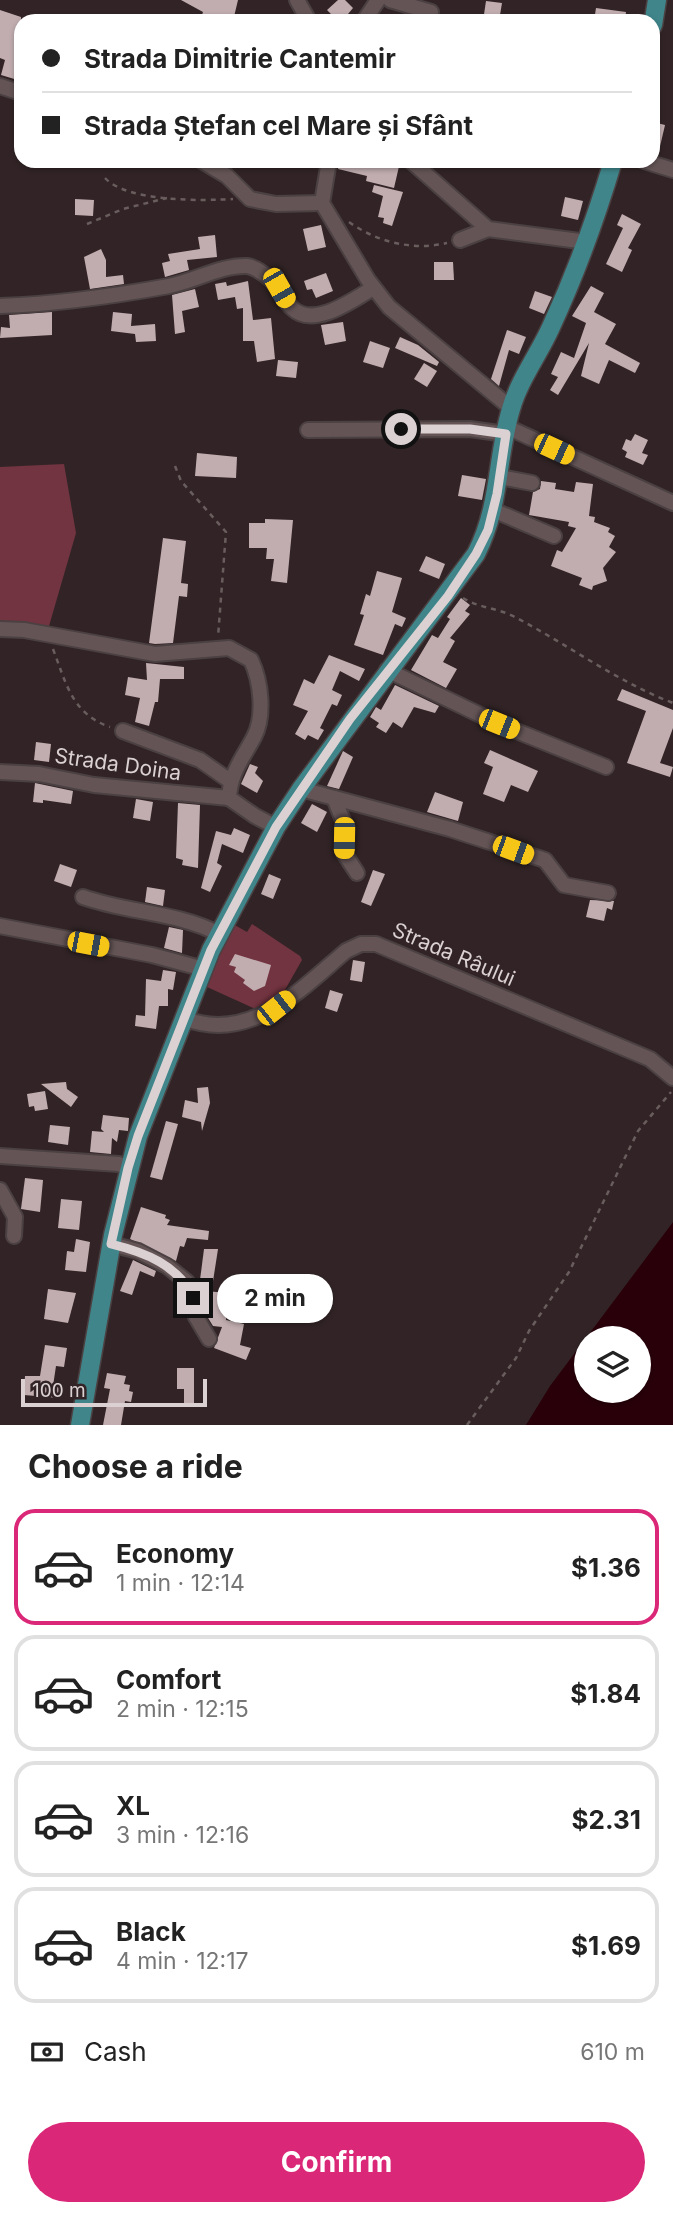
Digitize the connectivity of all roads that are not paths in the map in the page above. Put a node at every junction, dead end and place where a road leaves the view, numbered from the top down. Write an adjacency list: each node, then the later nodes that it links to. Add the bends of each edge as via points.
1 (390, 0): 2 (street)
2 (431, 12)
3 (214, 168): 7 (street, via 250,199)
4 (328, 168): 7 (street)
5 (419, 168): 8 (street)
6 (611, 168): 10 (main road)
7 (325, 207): 11 (street)
8 (488, 229): 9 (street); 10 (street)
9 (460, 240)
10 (587, 242): 13 (main road)
11 (373, 288): 12 (street, via 310,317 291,307 279,288 251,266 172,285 48,304); 13 (street, via 389,307)
12 (0, 306)
13 (511, 408): 15 (main road)
14 (308, 430): 15 (street)
15 (506, 431): 16 (main road); 18 (street)
16 (500, 477): 17 (street); 19 (main road)
17 (532, 483)
18 (673, 503)
19 (493, 510): 20 (street); 22 (main road, via 476,554)
20 (554, 536)
21 (0, 629): 26 (street, via 155,654 236,650 251,660 259,691 258,726)
22 (387, 670): 24 (street, via 499,724); 27 (main road)
23 (123, 731): 26 (street, via 200,760)
24 (606, 767)
25 (0, 772): 28 (street, Strada Doina)
26 (230, 781): 28 (street)
27 (301, 789): 29 (street); 30 (main road)
28 (229, 798): 30 (street)
29 (334, 798): 31 (street, via 344,823 344,853); 32 (street, via 545,860 564,885)
30 (276, 827): 35 (main road)
31 (357, 873)
32 (608, 893)
33 (83, 897): 35 (street, via 179,919)
34 (0, 926): 36 (street)
35 (219, 934): 36 (main road)
36 (204, 969): 37 (main road)
37 (186, 1020): 38 (street, Strada Râului, via 223,1026 263,1016 346,951 376,944 650,1059); 40 (main road)
38 (673, 1078)
39 (0, 1156): 40 (street)
40 (128, 1168): 43 (main road)
41 (0, 1190): 42 (street, via 15,1217)
42 (14, 1236)
43 (111, 1244): 44 (street, via 138,1251 187,1282 195,1317); 45 (main road)
44 (209, 1339)
45 (80, 1425)

